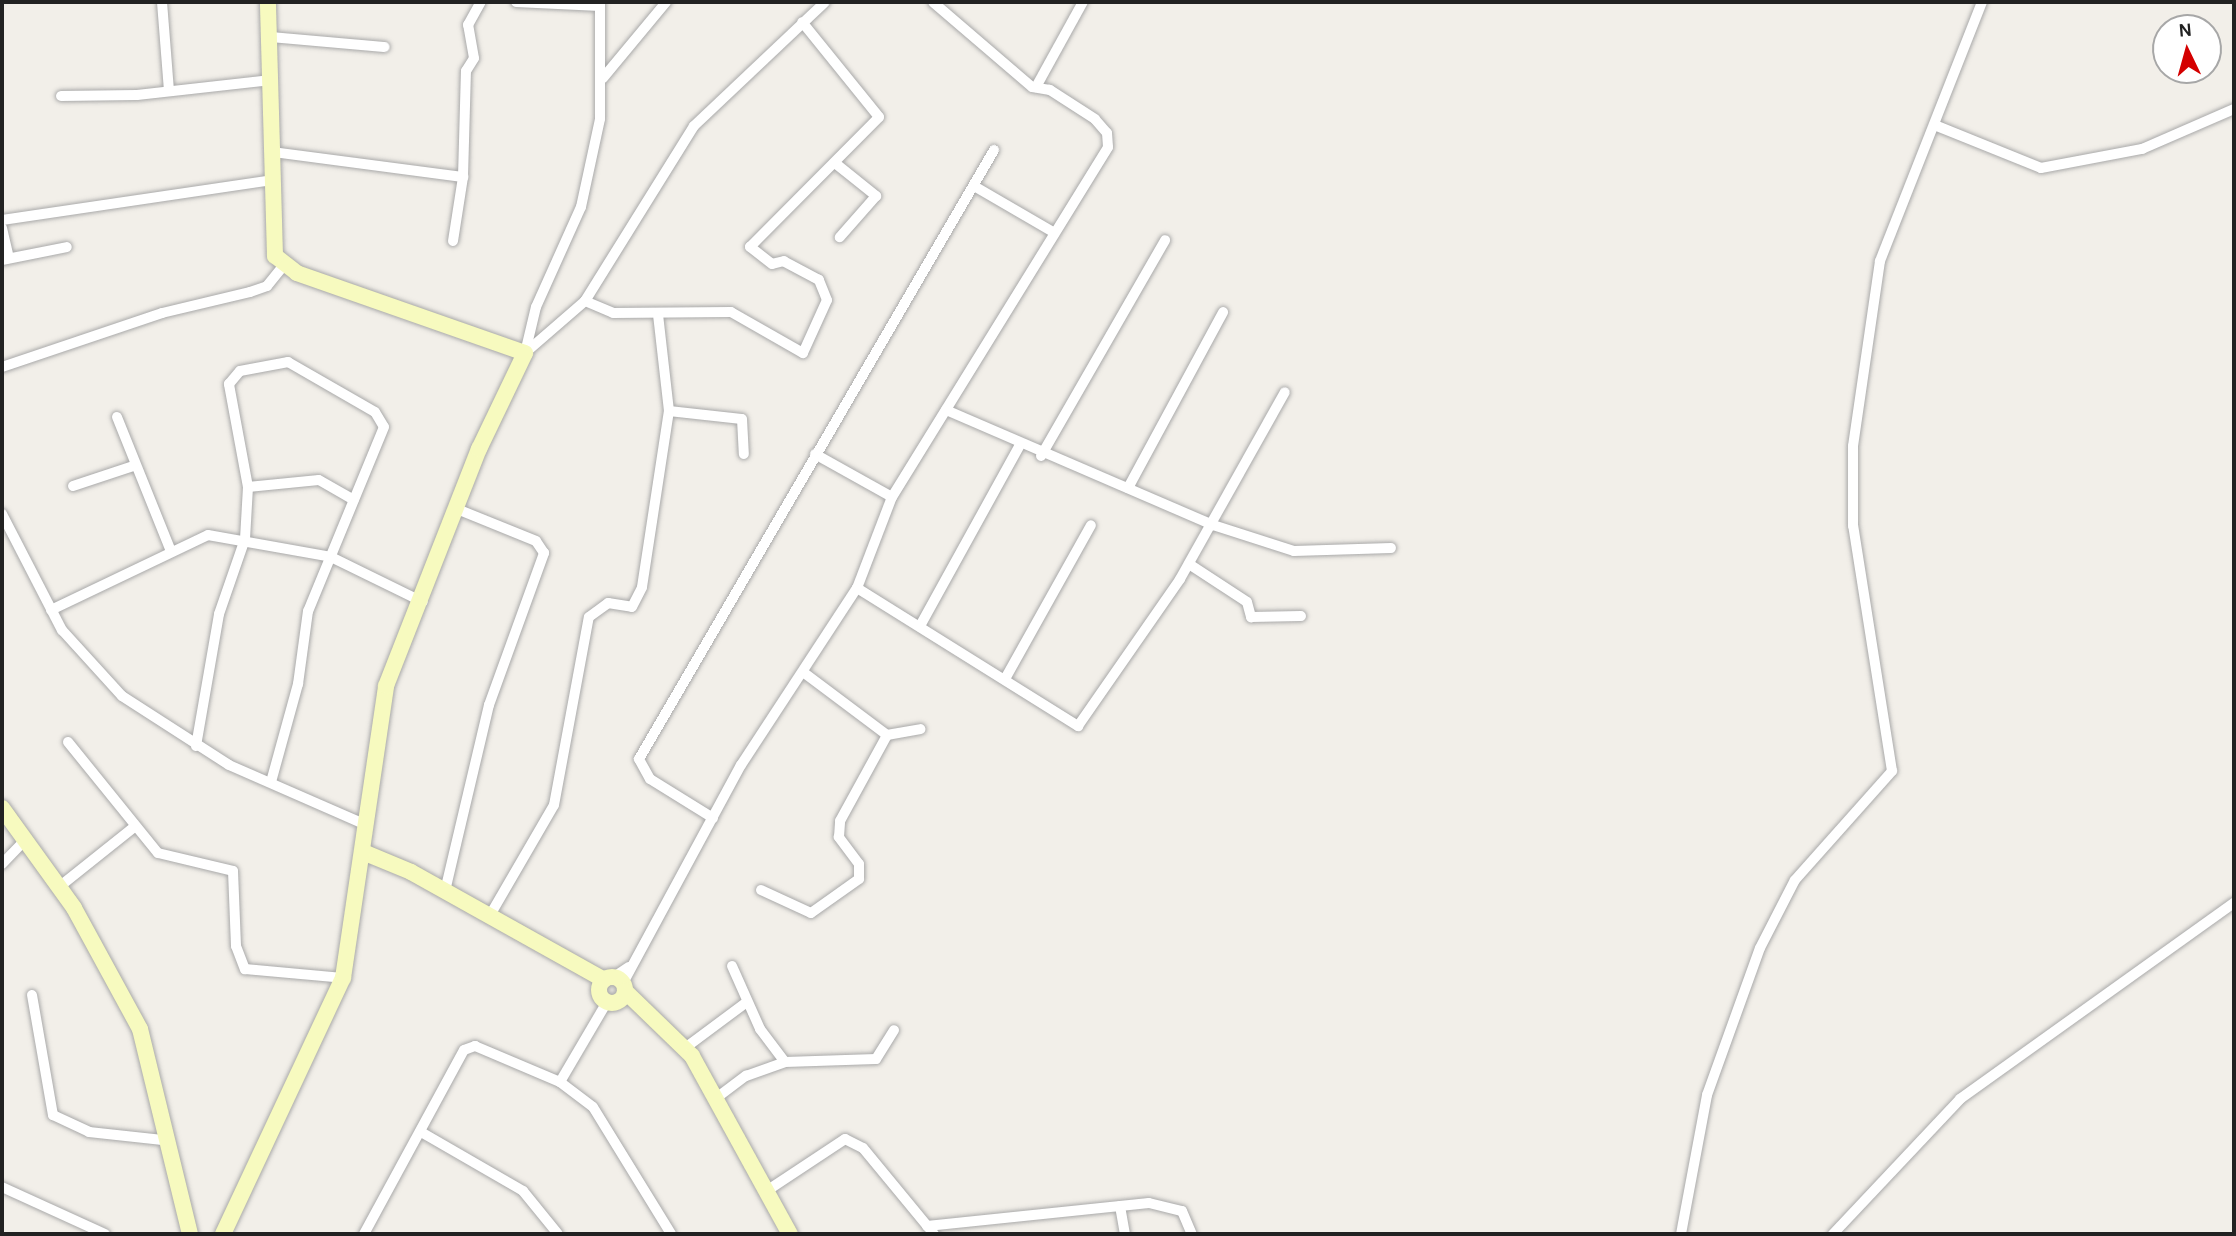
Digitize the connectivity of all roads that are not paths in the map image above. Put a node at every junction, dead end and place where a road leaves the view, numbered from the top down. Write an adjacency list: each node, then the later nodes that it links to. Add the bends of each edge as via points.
1 (162, 2): 17 (street)
2 (268, 2): 12 (street)
3 (481, 2): 24 (street, via 468,25 475,37 466,71)
4 (516, 2): 10 (street)
5 (666, 2): 14 (street)
6 (824, 2): 11 (street)
7 (933, 2): 16 (street)
8 (1083, 2): 16 (street)
9 (1982, 2): 20 (street)
10 (600, 4): 14 (street)
11 (802, 22): 23 (street, via 879,117); 36 (street, via 694,126)
12 (270, 37): 13 (street); 15 (street)
13 (385, 47)
14 (603, 78): 39 (street, via 580,207 536,307)
15 (271, 80): 17 (street); 22 (street)
16 (1036, 87): 29 (street, via 1084,112 1107,133 1102,161)
17 (169, 91): 18 (street)
18 (61, 96)
19 (2234, 109): 20 (street, via 2142,149 2040,168)
20 (1937, 126): 113 (street, via 1880,261 1853,446 1853,526 1892,771 1795,880 1760,948 1707,1095)
21 (994, 150): 26 (street)
22 (273, 152): 24 (street); 25 (street)
23 (835, 163): 30 (street, via 876,196); 38 (street, via 750,247 772,264 784,261 819,280 827,300 803,353 731,312)
24 (463, 177): 32 (street)
25 (272, 180): 27 (street); 35 (street, via 272,244)
26 (974, 186): 29 (street); 47 (street)
27 (2, 220)
28 (2, 228): 34 (street)
29 (1054, 232): 42 (street)
30 (840, 237)
31 (1165, 240): 48 (street)
32 (453, 241)
33 (68, 247): 34 (street)
34 (6, 259)
35 (284, 265): 39 (street); 40 (street, via 267,286 162,313)
36 (585, 302): 38 (street, via 612,313); 39 (street)
37 (1223, 312): 52 (street)
38 (658, 315): 43 (street)
39 (525, 353): 55 (street)
40 (2, 368)
41 (1285, 392): 58 (street)
42 (946, 410): 45 (street); 53 (street)
43 (669, 411): 46 (street, via 742,419); 87 (street, via 642,587 632,607 608,603 589,617 554,806)
44 (117, 416): 49 (street)
45 (1019, 447): 48 (street); 68 (street)
46 (744, 454)
47 (815, 454): 53 (street); 77 (street, via 639,760 650,779)
48 (1041, 456): 52 (street)
49 (136, 465): 50 (street); 61 (street)
50 (73, 486)
51 (248, 487): 54 (street, via 318,480); 54 (street, via 229,384 240,371 288,362 374,412 384,427); 59 (street)
52 (1128, 488): 58 (street)
53 (892, 497): 64 (street)
54 (354, 500): 62 (street)
55 (457, 509): 65 (street); 85 (street, via 536,541 544,553 489,705)
56 (2, 514): 66 (street)
57 (1091, 525): 70 (street)
58 (1213, 525): 60 (street, via 1294,551); 63 (street)
59 (245, 539): 61 (street, via 208,535); 62 (street); 74 (street, via 219,614)
60 (1391, 548)
61 (171, 551): 66 (street)
62 (331, 557): 65 (street); 75 (street, via 308,611 298,684)
63 (1189, 564): 67 (street, via 1247,602 1251,617); 70 (street, via 1086,722 1063,721)
64 (857, 588): 68 (street); 69 (street)
65 (423, 601): 78 (street, via 386,686)
66 (51, 610): 74 (street, via 122,696)
67 (1301, 616)
68 (920, 626): 70 (street)
69 (803, 672): 72 (street); 77 (street)
70 (1005, 679)
71 (920, 729): 72 (street)
72 (887, 735): 84 (street, via 839,821 839,837 859,864 859,879 811,913)
73 (68, 742): 79 (street)
74 (196, 746): 75 (street)
75 (271, 782): 78 (street)
76 (2, 808): 80 (street)
77 (713, 818): 90 (street)
78 (364, 824): 81 (street)
79 (133, 828): 83 (street); 89 (street, via 158,853 233,871 236,946 250,973)
80 (22, 843): 82 (street); 83 (street)
81 (363, 852): 85 (street); 89 (street)
82 (2, 864)
83 (59, 887): 99 (street, via 140,1029)
84 (761, 890)
85 (445, 891): 87 (street)
86 (2234, 903): 114 (street, via 1960,1099)
87 (488, 917): 90 (street)
88 (732, 966): 92 (street)
89 (343, 978): 106 (street)
90 (616, 991): 94 (street); 96 (street)
91 (32, 995): 99 (street, via 52,1115 89,1132)
92 (747, 1002): 94 (street); 95 (street)
93 (894, 1030): 95 (street, via 876,1059)
94 (685, 1048): 97 (street)
95 (785, 1062): 97 (street, via 746,1076)
96 (560, 1082): 98 (street, via 496,1051 469,1047); 109 (street, via 609,1129)
97 (715, 1099): 101 (street)
98 (421, 1132): 107 (street); 108 (street, via 523,1191)
99 (163, 1140): 105 (street)
100 (2, 1187): 104 (street)
101 (765, 1192): 103 (street, via 845,1139 863,1148); 110 (street)
102 (1120, 1206): 103 (street); 111 (street); 112 (street, via 1168,1205 1182,1211)
103 (930, 1230)
104 (105, 1234)
105 (190, 1234)
106 (223, 1234)
107 (364, 1234)
108 (558, 1234)
109 (671, 1234)
110 (790, 1234)
111 (1125, 1234)
112 (1192, 1234)
113 (1681, 1234)
114 (1833, 1234)

